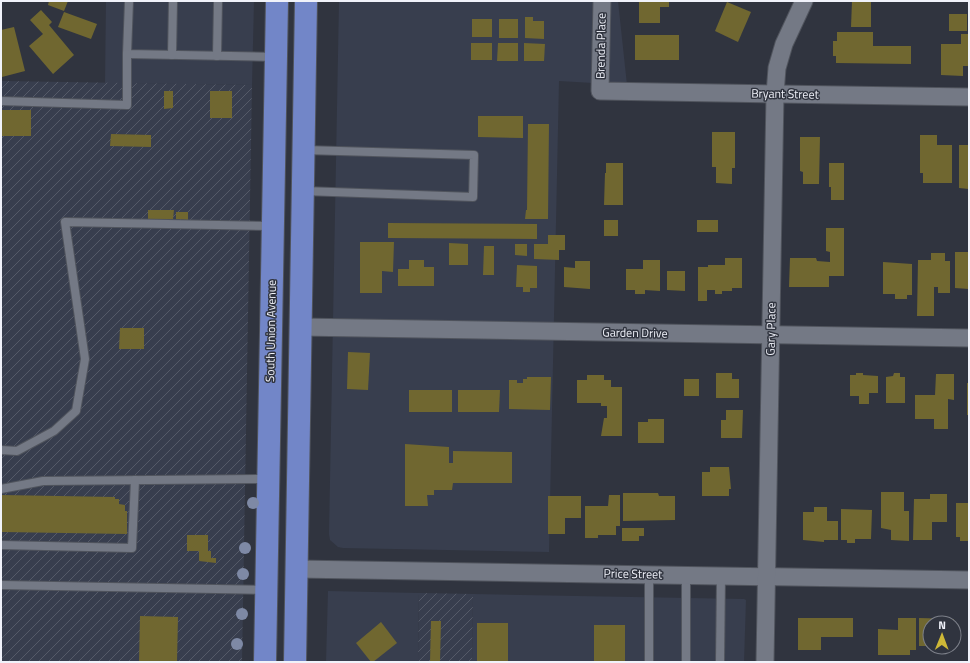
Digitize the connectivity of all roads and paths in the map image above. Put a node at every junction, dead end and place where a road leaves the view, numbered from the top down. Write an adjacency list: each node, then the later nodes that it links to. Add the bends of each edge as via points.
1 (128, 1): 8 (lane)
2 (173, 1): 9 (lane)
3 (218, 1): 10 (lane)
4 (277, 1): 11 (main road, South Union Avenue)
5 (306, 1): 17 (main road)
6 (602, 1): 12 (street, Brenda Place)
7 (804, 1): 13 (street, Gary Place, via 784,44 777,68)
8 (127, 54): 9 (lane); 15 (lane, via 127,105)
9 (172, 55): 10 (lane)
10 (217, 56): 11 (lane)
11 (276, 57): 16 (main road, South Union Avenue)
12 (600, 91): 13 (street, Bryant Street)
13 (774, 94): 14 (street, Bryant Street); 21 (street, Gary Place)
14 (969, 97)
15 (1, 101)
16 (274, 135): 19 (main road, South Union Avenue); 20 (main road, via 286,180 285,297 288,312)
17 (304, 150): 18 (main road); 18 (lane, via 474,155 473,197)
18 (303, 191): 20 (main road)
19 (272, 226): 23 (lane, via 65,222 85,359 76,411 54,431 17,451); 24 (main road, South Union Avenue)
20 (300, 327): 21 (street, Garden Drive); 28 (main road)
21 (771, 335): 22 (street, Garden Drive); 32 (street, Gary Place)
22 (969, 338)
23 (1, 450)
24 (268, 479): 25 (lane); 35 (main road, South Union Avenue)
25 (135, 480): 26 (lane, via 43,481); 27 (lane, via 132,548)
26 (1, 489)
27 (1, 545)
28 (297, 569): 29 (street, Price Street); 38 (main road)
29 (649, 575): 30 (street, Price Street); 39 (lane)
30 (686, 575): 31 (street, Price Street); 40 (lane)
31 (720, 576): 32 (street, Price Street); 41 (lane)
32 (767, 577): 33 (street, Price Street); 42 (street, Gary Place)
33 (969, 580)
34 (1, 585): 35 (lane)
35 (266, 590): 36 (main road, South Union Avenue); 37 (main road, via 279,612)
36 (265, 662)
37 (280, 662)
38 (295, 662)
39 (648, 662)
40 (686, 662)
41 (720, 662)
42 (765, 662)

